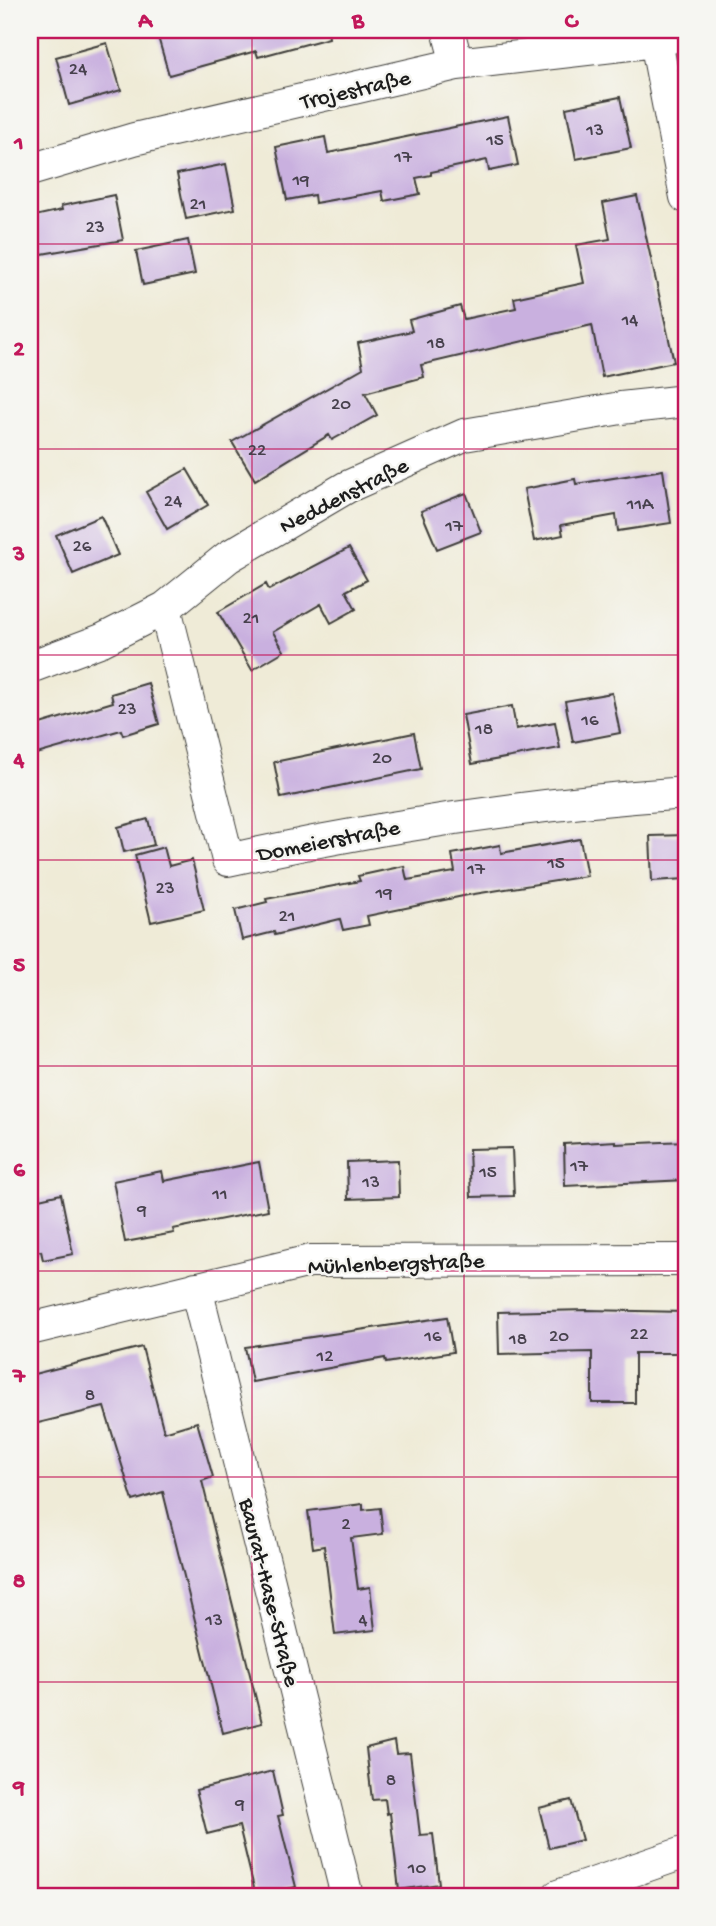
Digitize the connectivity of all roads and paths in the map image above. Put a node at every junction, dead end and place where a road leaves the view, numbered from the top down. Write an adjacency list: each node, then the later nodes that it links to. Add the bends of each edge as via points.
1 (448, 30): 4 (street)
2 (686, 33): 3 (street, Trojestraße)
3 (656, 41): 4 (street, Trojestraße); 6 (street)
4 (457, 64): 5 (street, Trojestraße, via 134,139)
5 (30, 170)
6 (686, 197)
7 (686, 401): 8 (street, Neddenstraße, via 464,435 299,515 228,557)
8 (165, 608): 9 (street, Neddenstraße, via 102,640); 10 (street, Domeierstraße, via 228,860 424,820 560,802)
9 (30, 667)
10 (686, 793)
11 (686, 1260): 12 (street, Mühlenbergstraße, via 310,1261)
12 (196, 1288): 13 (street, Mühlenbergstraße); 15 (street, Baurat-Hase-Straße)
13 (30, 1329)
14 (686, 1852): 16 (street)
15 (347, 1896)
16 (558, 1896)

